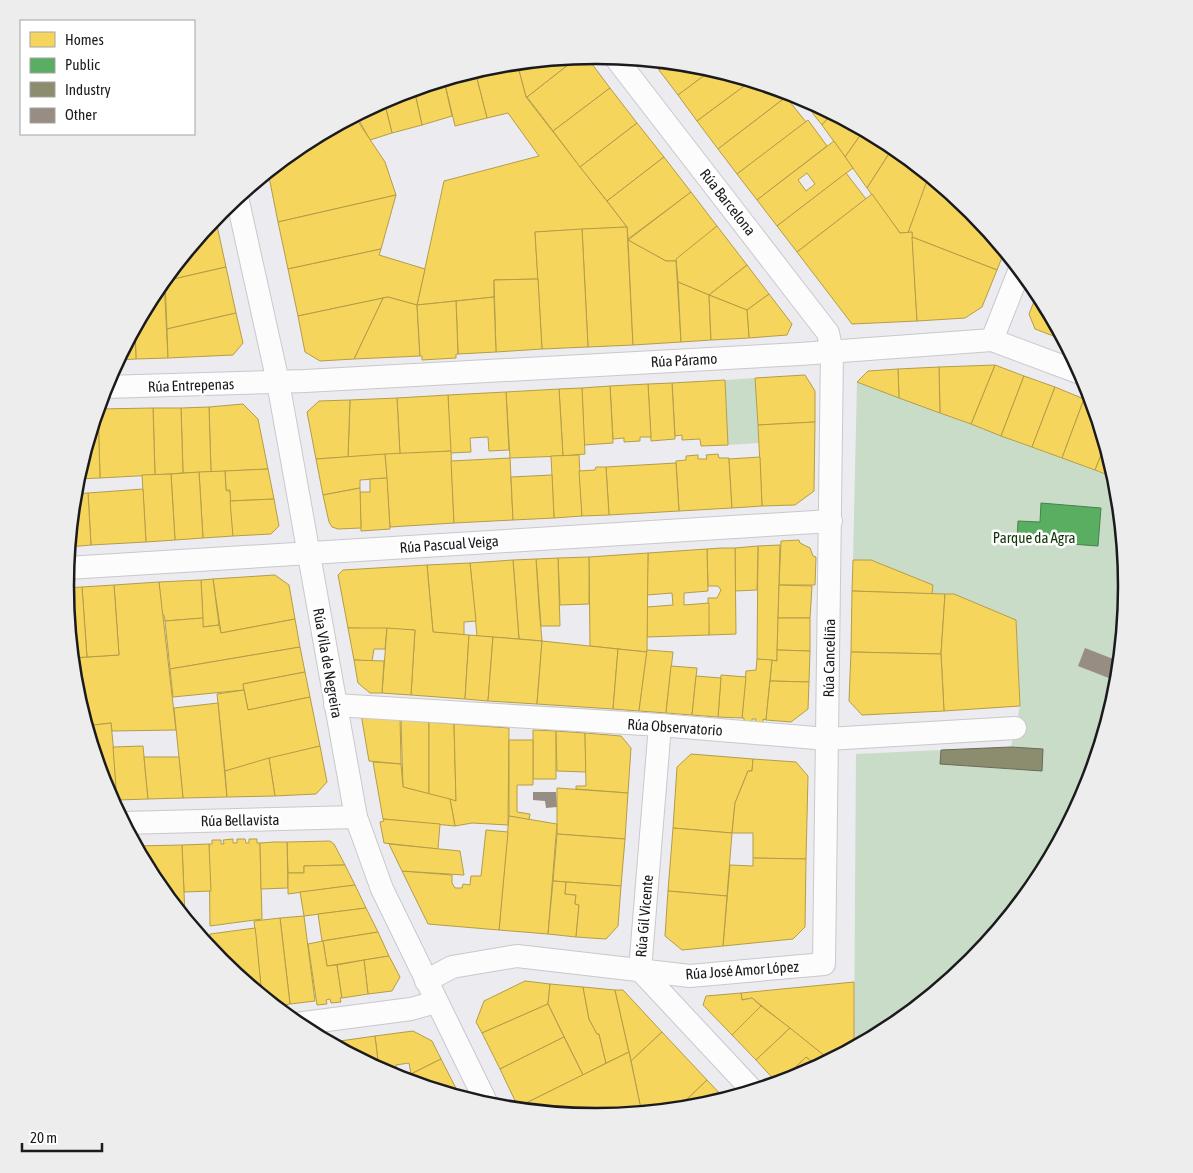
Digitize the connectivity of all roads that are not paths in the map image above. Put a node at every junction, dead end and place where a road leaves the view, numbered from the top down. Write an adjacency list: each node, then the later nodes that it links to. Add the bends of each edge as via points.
1 (621, 65): 5 (street, Rúa Barcelona, via 828,333)
2 (239, 206): 7 (street, Rúa Vila de Negreira)
3 (1017, 276): 4 (street)
4 (992, 340): 5 (street, Rúa Páramo); 6 (street, Rúa Páramo)
5 (832, 352): 7 (street, Rúa Páramo); 9 (street, Rúa Canceliña)
6 (1072, 370)
7 (278, 382): 8 (street, Rúa Entrepenas); 10 (street, Rúa Vila de Negreira)
8 (113, 388)
9 (831, 521): 10 (street, Rúa Pascual Veiga); 15 (street, Rúa Canceliña)
10 (308, 553): 11 (street, Rúa Pascual Veiga); 12 (street, Rúa Vila de Negreira)
11 (75, 568)
12 (335, 705): 13 (street, Rúa Observatorio); 16 (street, Rúa Vila de Negreira)
13 (660, 725): 15 (street, Rúa Observatorio); 19 (street, Rúa Gil Vicente)
14 (1015, 728): 15 (street, Rúa Observatorio)
15 (828, 739): 18 (street, Rúa Canceliña)
16 (356, 817): 17 (street, Rúa Bellavista); 20 (street, Rúa Vila de Negreira, via 382,889)
17 (131, 823)
18 (824, 964): 19 (street, Rúa José Amor López, via 690,976)
19 (640, 970): 20 (street, Rúa José Amor López, via 516,956 452,967); 23 (street, Rúa Gil Vicente)
20 (426, 981): 21 (street, Rúa Vila de Negreira)
21 (436, 1002): 22 (street); 24 (street, Rúa Vila de Negreira)
22 (308, 1022)
23 (749, 1086)
24 (483, 1096)

